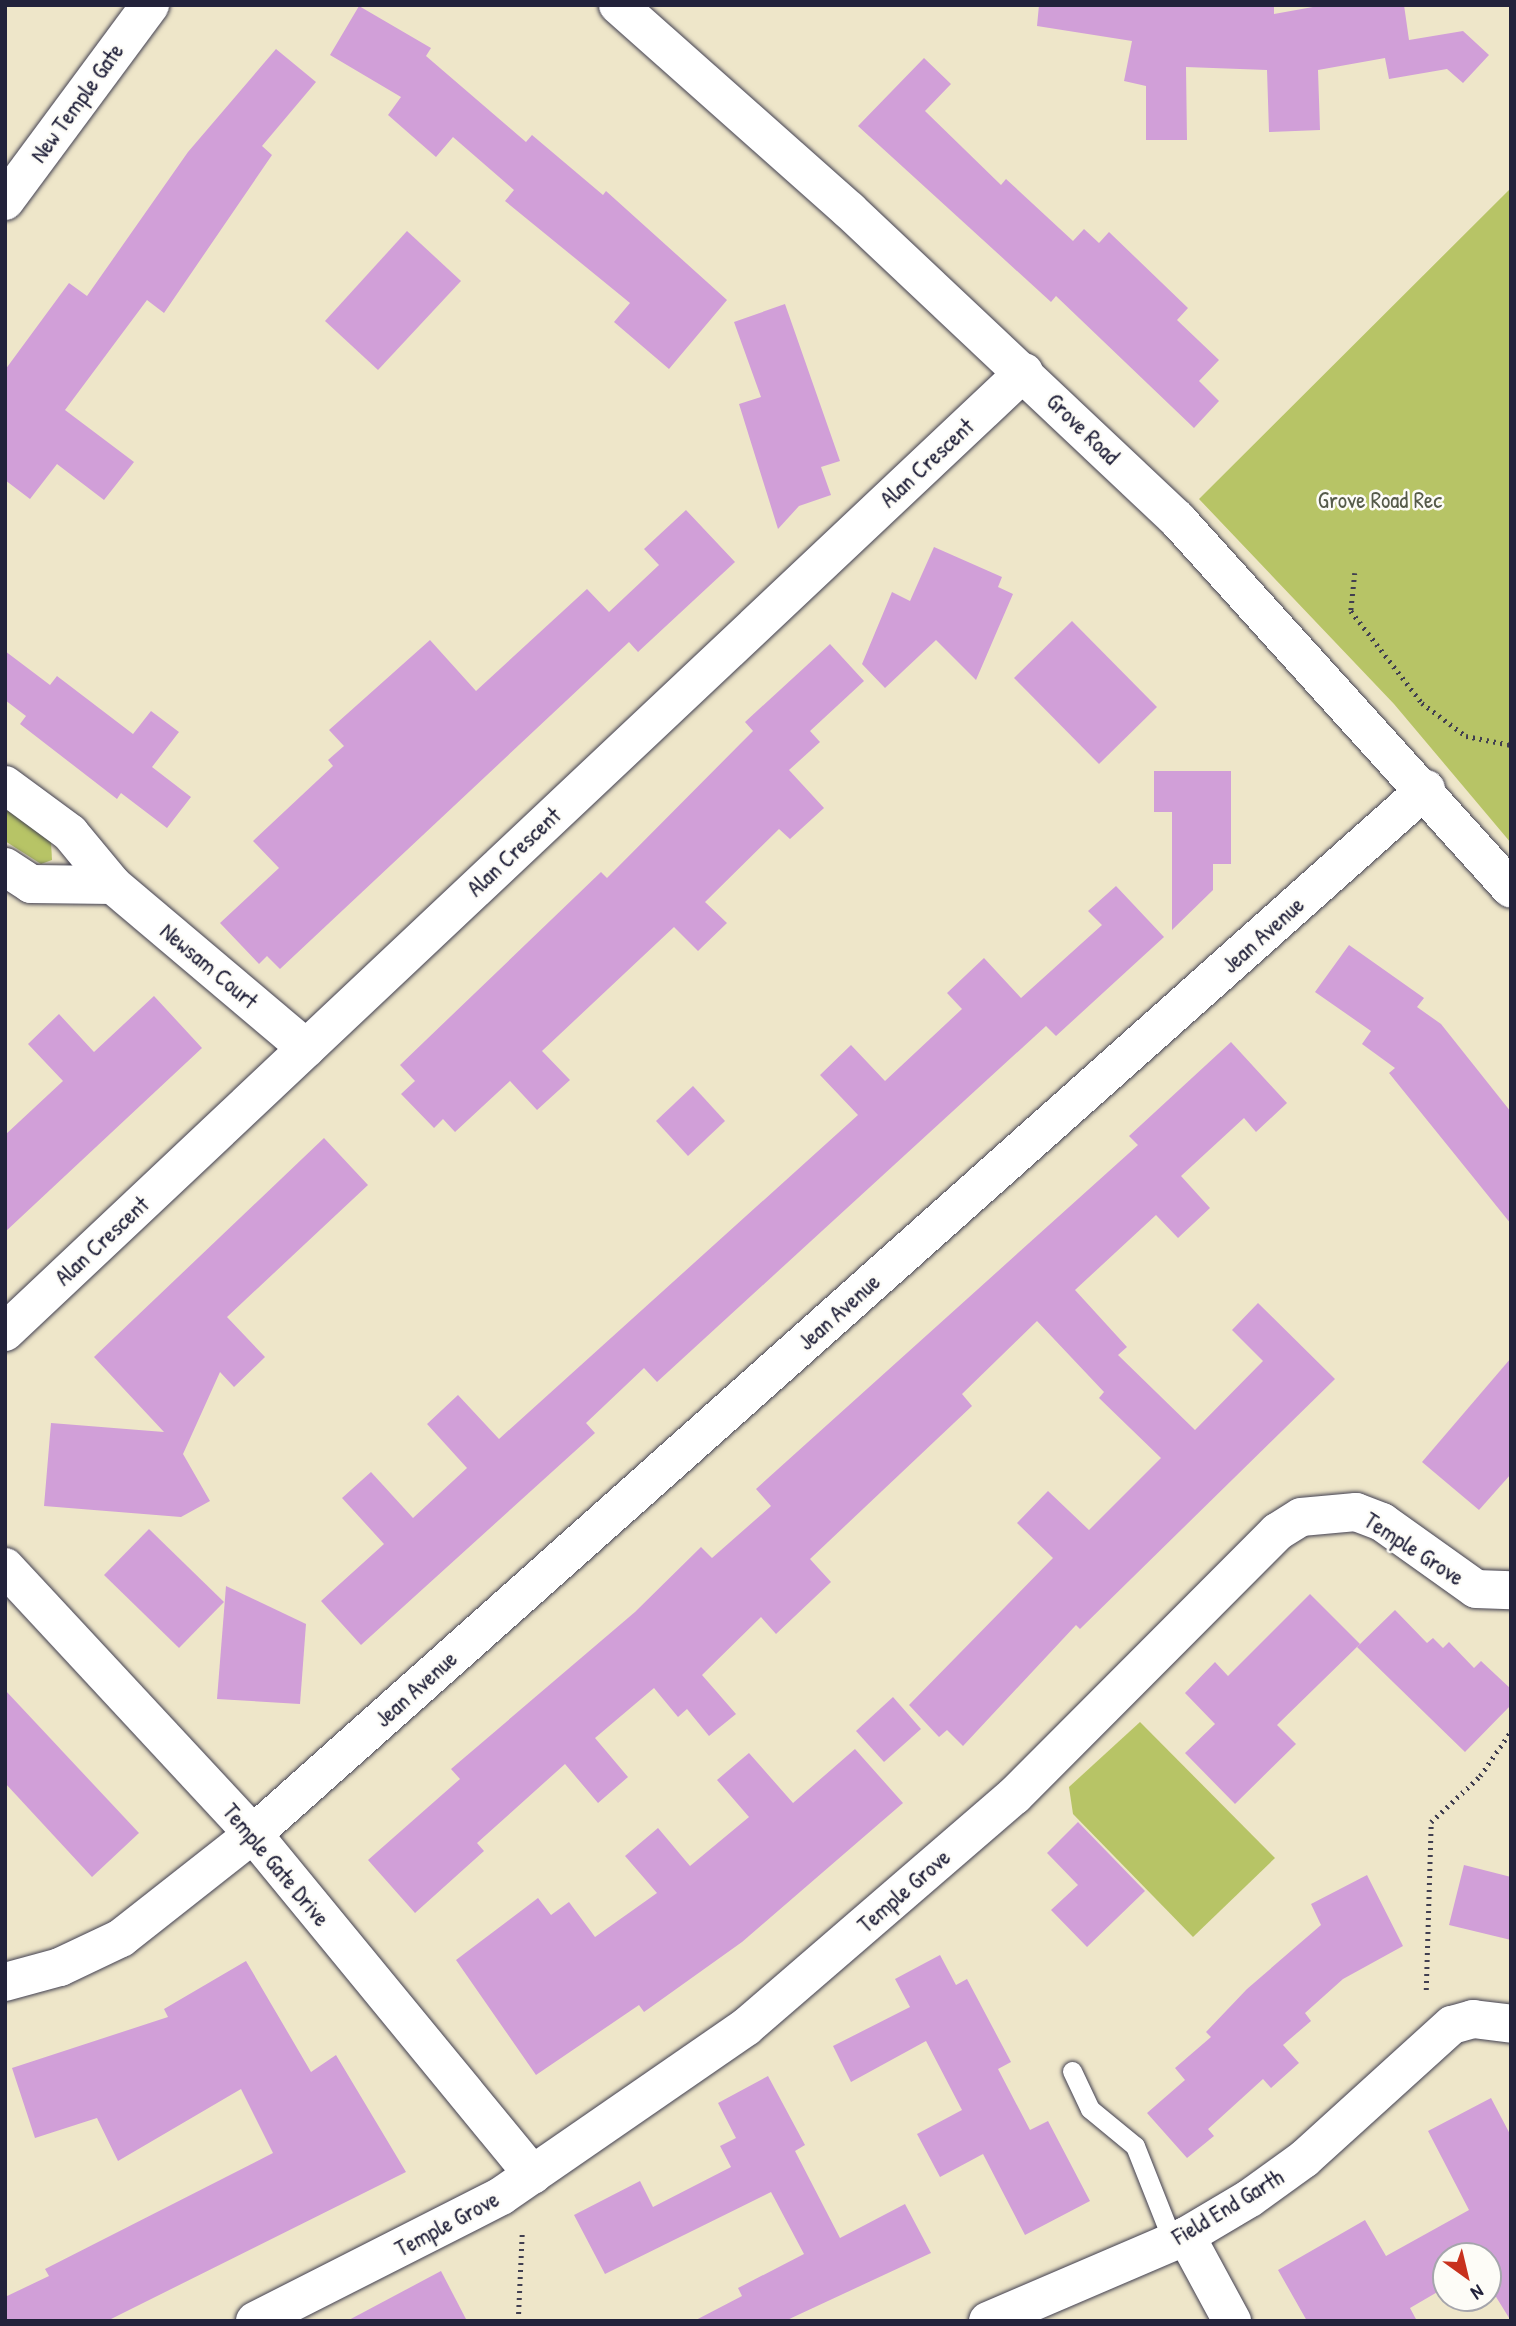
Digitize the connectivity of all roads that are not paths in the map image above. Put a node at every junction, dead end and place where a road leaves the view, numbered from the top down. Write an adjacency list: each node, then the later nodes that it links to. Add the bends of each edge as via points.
1 (150, 5): 3 (street, New Temple Gate)
2 (618, 5): 4 (street, Grove Road)
3 (5, 201)
4 (1024, 372): 6 (street, Grove Road, via 1177,520); 10 (street, Alan Crescent)
5 (5, 785): 8 (street, Newsam Court, via 71,833)
6 (1426, 789): 9 (street, Grove Road); 14 (street, Jean Avenue)
7 (5, 867): 8 (street, via 31,884)
8 (113, 885): 10 (street, Newsam Court)
9 (1511, 888)
10 (306, 1048): 11 (street, Alan Crescent)
11 (5, 1332)
12 (5, 1567): 14 (street, Temple Gate Drive)
13 (1511, 1590): 18 (street, Temple Grove, via 1476,1588 1382,1522 1356,1511 1301,1517 1278,1532 1014,1796 746,2027)
14 (253, 1834): 15 (street, Jean Avenue, via 121,1938 60,1967); 18 (street, Temple Gate Drive)
15 (5, 1982)
16 (1511, 2024): 19 (street, Field End Garth, via 1474,2019 1433,2038 1304,2159)
17 (1072, 2071): 19 (lane, via 1090,2109 1135,2146)
18 (533, 2175): 20 (street, Temple Grove, via 501,2196)
19 (1180, 2239): 21 (street, Field End Garth); 22 (street)
20 (255, 2321)
21 (988, 2321)
22 (1232, 2321)

